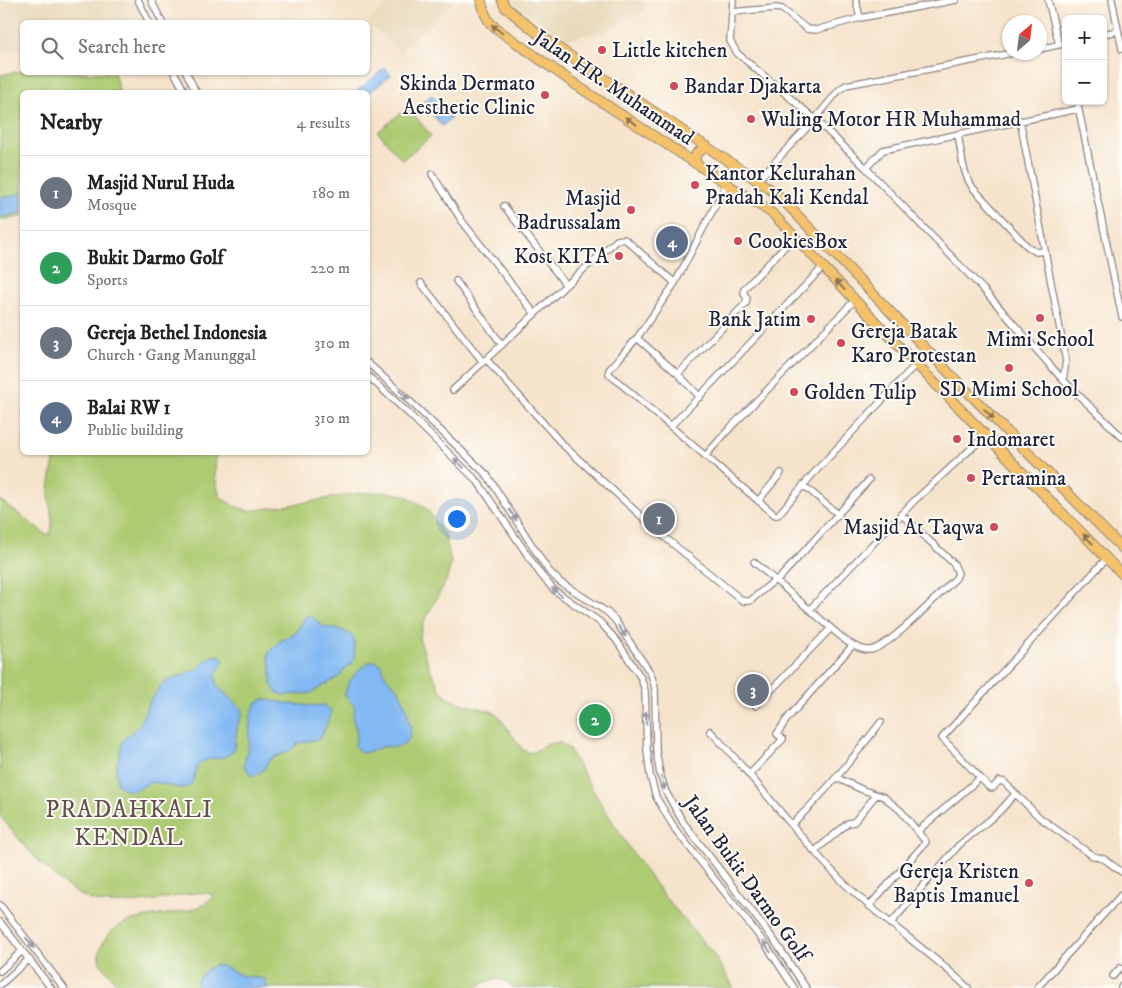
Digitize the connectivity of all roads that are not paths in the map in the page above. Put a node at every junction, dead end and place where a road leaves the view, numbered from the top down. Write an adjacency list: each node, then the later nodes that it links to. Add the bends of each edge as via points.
1 (138, 0): 12 (street)
2 (151, 0): 13 (street)
3 (481, 0): 30 (main road, Jalan HR. Muhammad, one-way to 3, via 490,24)
4 (502, 0): 29 (main road, Jalan HR. Muhammad, via 505,7 542,37)
5 (733, 0): 10 (street)
6 (856, 0): 11 (street)
7 (956, 0): 11 (street)
8 (1048, 0): 16 (street)
9 (1112, 0): 14 (street)
10 (732, 12): 11 (street, via 782,8 811,30); 26 (street, via 730,41 737,53)
11 (860, 18)
12 (148, 20)
13 (161, 20)
14 (1118, 31): 15 (street); 18 (street)
15 (1107, 33)
16 (1062, 44): 17 (street)
17 (1047, 47)
18 (1122, 49)
19 (1002, 55): 26 (street, via 846,85)
20 (176, 75): 22 (street)
21 (188, 75): 23 (street)
22 (184, 90)
23 (195, 90)
24 (1078, 105): 25 (street)
25 (1078, 109): 27 (street); 45 (street)
26 (815, 119): 31 (street); 33 (street)
27 (1020, 120): 28 (street); 37 (street)
28 (958, 134): 31 (street, via 883,150); 37 (street, via 964,168 972,188 1027,246 1036,252)
29 (706, 146): 30 (main road, via 696,154); 33 (main road, Jalan HR. Muhammad)
30 (695, 163): 34 (main road, Jalan HR. Muhammad)
31 (866, 168): 56 (street, via 983,289)
32 (432, 174): 44 (street, via 462,221)
33 (758, 180): 48 (main road, Jalan HR. Muhammad, via 776,193)
34 (727, 183): 36 (main road, Jalan HR. Muhammad, via 773,214); 41 (street)
35 (504, 206): 42 (street)
36 (794, 237): 38 (main road, Jalan HR. Muhammad); 53 (street, via 744,289 746,303)
37 (1044, 251): 56 (street, via 1066,361)
38 (823, 267): 43 (main road, Jalan HR. Muhammad, one-way to 38); 59 (street)
39 (456, 281): 47 (street)
40 (421, 283): 49 (street)
41 (675, 283): 42 (street, via 624,239 617,240); 46 (street)
42 (566, 285): 44 (street)
43 (854, 300): 50 (main road, Jalan HR. Muhammad); 63 (street)
44 (535, 314): 47 (street)
45 (1122, 317)
46 (637, 338): 53 (street); 60 (street, via 608,374)
47 (502, 345): 49 (street)
48 (935, 358): 52 (main road, via 932,365); 54 (main road, Jalan HR. Muhammad)
49 (485, 361): 57 (street); 76 (street, via 563,445 662,535 743,601 750,601)
50 (916, 364): 52 (main road, Jalan HR. Muhammad); 66 (street)
51 (370, 365): 106 (street, Jalan Bukit Darmo Golf, one-way to 106, via 487,475 548,570 615,620 651,674 656,688 656,750 666,792 683,822 774,940)
52 (923, 371): 58 (main road, Jalan HR. Muhammad)
53 (678, 374): 59 (street)
54 (953, 377): 58 (main road, via 946,380); 67 (main road, Jalan HR. Muhammad, one-way to 67)
55 (370, 378): 105 (street, Jalan Bukit Darmo Golf, one-way to 55, via 766,946 675,829 656,797 647,750 645,690 617,641 600,622 554,590 478,482)
56 (1063, 380): 62 (street)
57 (454, 390)
58 (942, 390): 61 (main road, Jalan HR. Muhammad)
59 (700, 397): 60 (street)
60 (671, 426): 63 (street)
61 (986, 435): 69 (main road, Jalan HR. Muhammad); 70 (street)
62 (1122, 437)
63 (706, 455): 68 (street)
64 (781, 473): 68 (street)
65 (869, 480): 71 (street)
66 (803, 485): 68 (street, via 778,514 773,514); 71 (street)
67 (1066, 493): 69 (main road); 72 (main road, Jalan HR. Muhammad)
68 (758, 501)
69 (1054, 505): 73 (main road, Jalan HR. Muhammad, one-way to 69)
70 (901, 514): 77 (street); 79 (street, via 954,564 958,573 921,612 884,643 870,650)
71 (839, 515): 76 (street)
72 (1122, 548)
73 (1107, 558): 75 (main road, Jalan HR. Muhammad); 85 (street, via 942,736)
74 (754, 562): 76 (street)
75 (1122, 574)
76 (776, 580): 77 (street)
77 (810, 609): 78 (street)
78 (831, 628): 79 (street); 80 (street)
79 (853, 645): 83 (street, via 786,719 777,733 784,738)
80 (756, 706)
81 (881, 722): 84 (street)
82 (710, 731): 83 (street)
83 (749, 775): 88 (street)
84 (837, 778): 87 (street); 88 (street)
85 (980, 778): 86 (street, via 991,788 1002,781); 89 (street)
86 (1015, 794): 91 (street, via 1039,817 1093,856 1104,859); 96 (street, via 999,812 952,851)
87 (876, 795): 89 (street, via 884,796 901,810); 90 (street, via 854,822 848,823)
88 (792, 824): 90 (street)
89 (918, 831): 94 (street, via 926,844)
90 (815, 851): 94 (street)
91 (1122, 872)
92 (1122, 894): 108 (street)
93 (0, 905): 104 (street, one-way to 104)
94 (869, 906): 96 (street)
95 (0, 922): 97 (street)
96 (890, 924): 107 (street)
97 (22, 951): 98 (street); 100 (street)
98 (29, 959): 102 (street); 103 (street)
99 (1121, 968): 101 (street)
100 (0, 971)
101 (1113, 976)
102 (0, 985)
103 (51, 988)
104 (64, 988)
105 (794, 988)
106 (806, 988)
107 (968, 988)
108 (1037, 988)

